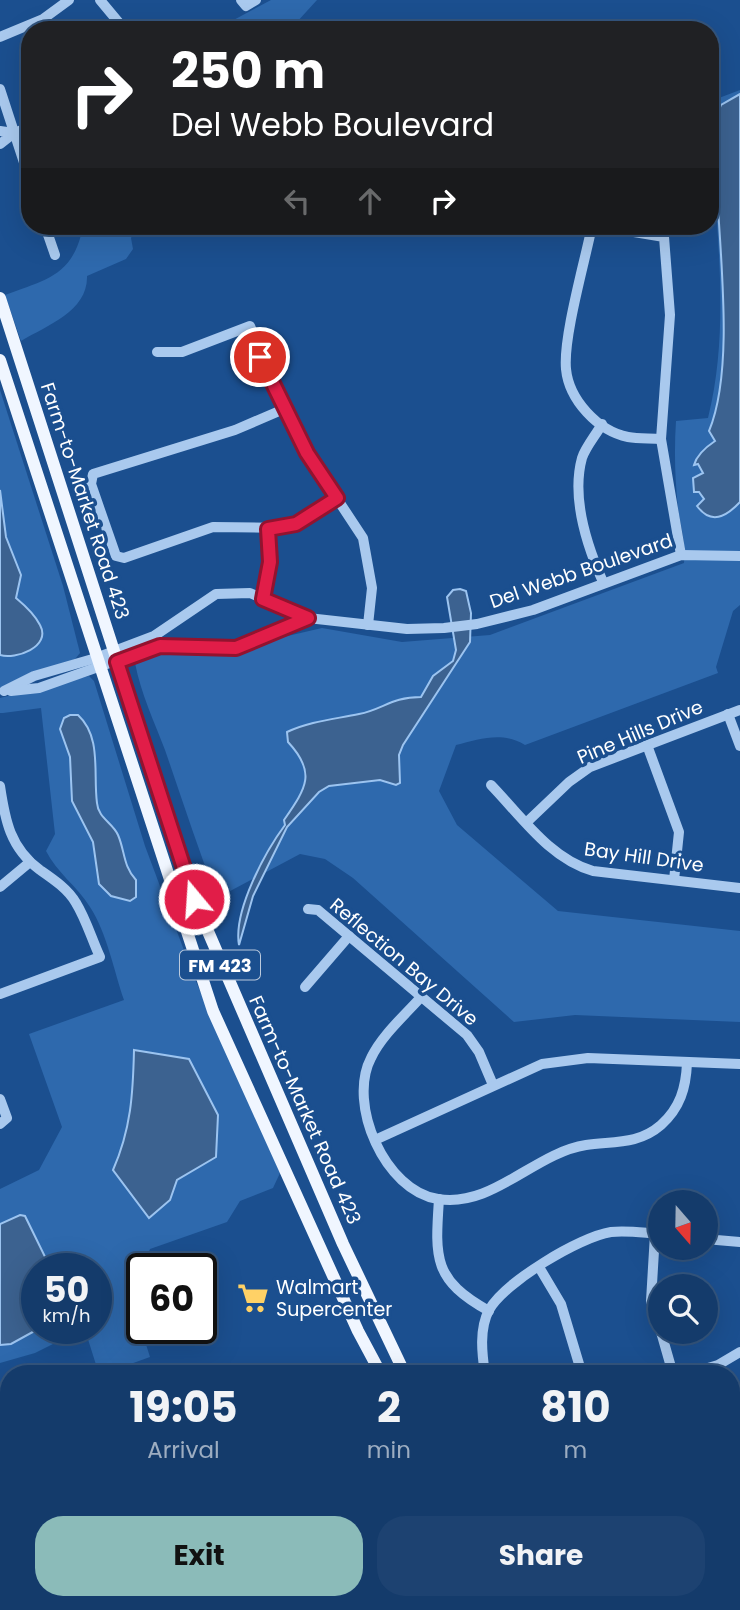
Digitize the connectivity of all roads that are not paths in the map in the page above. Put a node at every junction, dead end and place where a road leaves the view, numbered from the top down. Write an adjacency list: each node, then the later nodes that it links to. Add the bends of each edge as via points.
1 (69, 0): 5 (street)
2 (100, 0): 6 (street)
3 (256, 0): 4 (street)
4 (243, 3)
5 (38, 21)
6 (118, 21)
7 (21, 28): 8 (street)
8 (0, 37)
9 (0, 89): 12 (street)
10 (0, 131): 12 (street)
11 (21, 131): 12 (street)
12 (14, 134): 13 (street); 14 (street)
13 (0, 144)
14 (21, 155)
15 (48, 235): 18 (street)
16 (590, 235): 24 (street, via 566,369 572,391)
17 (652, 235): 25 (street, via 664,237 670,315)
18 (55, 255)
19 (0, 298): 20 (main road, Farm-to-Market Road 423 / FM 423)
20 (4, 323): 34 (main road, Farm-to-Market Road 423 / FM 423)
21 (157, 352): 23 (street, via 182,352 250,326)
22 (0, 360): 35 (main road, Farm-to-Market Road 423 / FM 423)
23 (284, 409): 26 (street); 27 (street, via 235,430 93,474 91,484 116,556 124,558 214,527)
24 (602, 424): 25 (street, via 628,436); 30 (street, via 583,454 579,475 586,538)
25 (661, 439): 28 (street)
26 (337, 498): 27 (street, via 296,524); 33 (street, via 368,554 372,588)
27 (268, 529): 31 (street, via 270,562)
28 (681, 555): 29 (street, Del Webb Boulevard); 30 (street, Del Webb Boulevard)
29 (740, 556)
30 (603, 582): 33 (street, Del Webb Boulevard, via 533,610 477,624 444,628)
31 (263, 599): 32 (street, Del Webb Boulevard); 34 (street, Del Webb Boulevard, via 250,593 216,594 168,629)
32 (308, 618): 33 (street, Del Webb Boulevard); 34 (street, Del Webb Boulevard, via 236,648 160,646)
33 (368, 625)
34 (115, 657): 35 (street, Del Webb Boulevard); 59 (main road, Farm-to-Market Road 423 / FM 423, via 194,899)
35 (98, 663): 36 (street, Del Webb Boulevard, via 39,688); 60 (main road, Farm-to-Market Road 423 / FM 423, via 213,1011)
36 (2, 692)
37 (740, 710): 38 (street, Pine Hills Drive)
38 (728, 714): 39 (street, Pine Hills Drive); 40 (street)
39 (647, 745): 43 (street, Pine Hills Drive, via 590,767); 45 (street, via 679,832)
40 (740, 746)
41 (491, 785): 43 (street, Bay Hill Drive)
42 (0, 786): 44 (street, via 5,822 14,844)
43 (527, 822): 45 (street, Bay Hill Drive, via 574,866)
44 (30, 862): 46 (street); 51 (street, via 76,902 100,957)
45 (674, 880): 47 (street, Bay Hill Drive)
46 (0, 887)
47 (740, 888)
48 (308, 909): 49 (street, Reflection Bay Drive, via 318,910)
49 (349, 936): 50 (street); 52 (street, Reflection Bay Drive)
50 (305, 987)
51 (0, 994)
52 (422, 996): 55 (street, Reflection Bay Drive, via 467,1035); 58 (street, via 380,1044 365,1072 362,1096)
53 (687, 1063): 54 (street); 55 (street, via 564,1060 542,1064); 61 (street, via 686,1082 674,1112 644,1136 627,1143 585,1145 483,1193)
54 (740, 1064)
55 (493, 1085): 58 (street)
56 (0, 1099): 57 (street)
57 (3, 1121)
58 (375, 1140): 61 (street, via 403,1183 418,1194)
59 (312, 1173): 60 (main road); 67 (main road, Farm-to-Market Road 423 / FM 423)
60 (290, 1182): 68 (main road, Farm-to-Market Road 423 / FM 423)
61 (439, 1199): 66 (street, via 436,1248 441,1266 464,1297)
62 (648, 1234): 65 (street, via 611,1232 562,1251)
63 (718, 1240): 64 (street)
64 (740, 1242)
65 (539, 1267): 66 (street, via 503,1293); 74 (street, via 561,1304)
66 (489, 1311): 73 (street, via 483,1331)
67 (379, 1321): 68 (main road); 72 (main road, Farm-to-Market Road 423 / FM 423)
68 (358, 1331): 71 (main road, Farm-to-Market Road 423 / FM 423)
69 (664, 1344): 75 (street)
70 (740, 1352): 76 (street)
71 (376, 1365)
72 (401, 1365)
73 (485, 1365)
74 (579, 1365)
75 (670, 1365)
76 (718, 1365)

